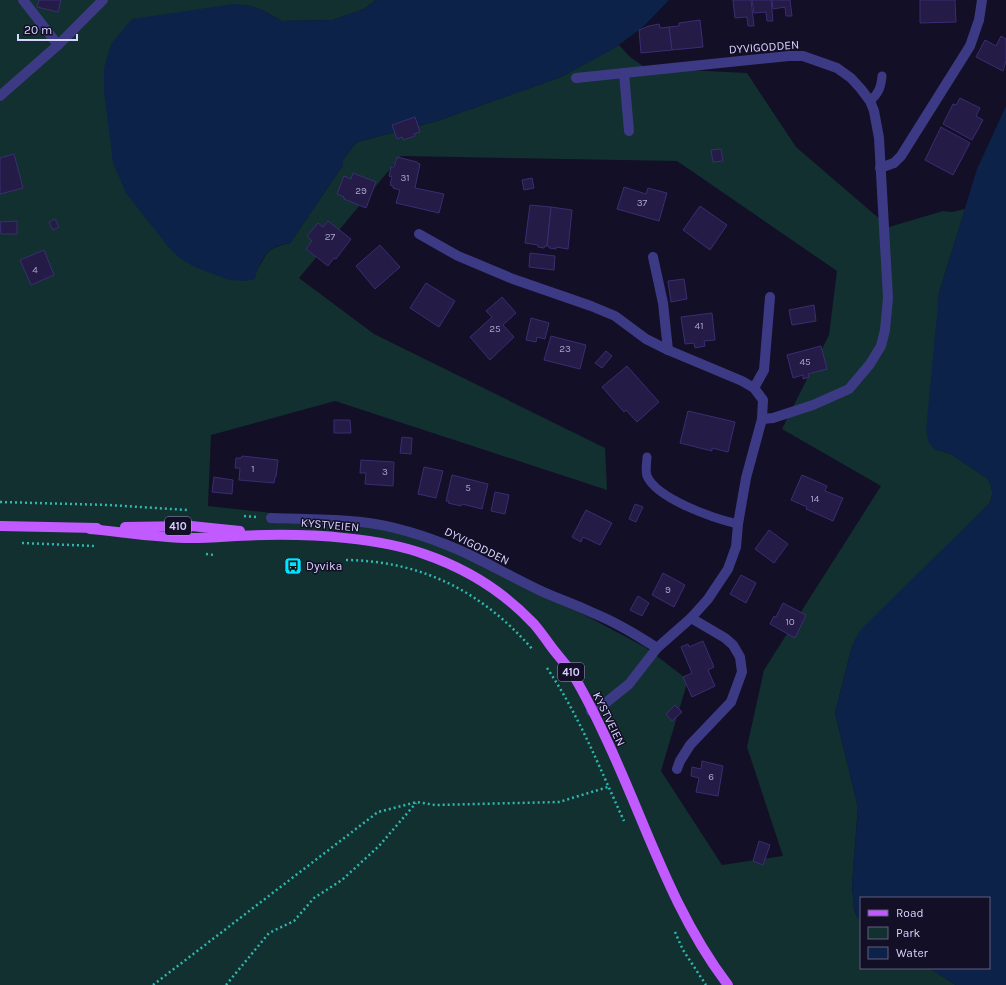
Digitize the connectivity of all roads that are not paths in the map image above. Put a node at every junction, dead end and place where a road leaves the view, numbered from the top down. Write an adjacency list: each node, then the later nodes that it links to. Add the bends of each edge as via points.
1 (23, 0): 4 (street)
2 (103, 0): 4 (street)
3 (982, 0): 11 (street, via 979,20 970,46 901,156 894,163)
4 (58, 45): 8 (street)
5 (624, 73): 7 (street, DYVIGODDEN); 9 (street, DYVIGODDEN, via 803,56 837,68 862,89); 10 (street)
6 (882, 76): 9 (lane, via 881,88)
7 (576, 78)
8 (0, 96)
9 (870, 101): 11 (street, DYVIGODDEN, via 879,138)
10 (630, 131)
11 (880, 168): 17 (street, DYVIGODDEN, via 888,298 881,346 849,389 813,405)
12 (419, 234): 15 (street, via 465,259 615,316 646,339)
13 (653, 257): 15 (street, via 663,303)
14 (770, 297): 16 (street, via 764,370)
15 (668, 350): 16 (street)
16 (754, 388): 17 (street, via 763,400)
17 (762, 419): 20 (street, via 746,478)
18 (647, 457): 20 (lane, via 647,476 662,492 691,508)
19 (271, 518): 23 (street, DYVIGODDEN, via 351,521 420,535 480,559 538,590 595,613 635,633)
20 (738, 524): 22 (street, via 736,547 728,569 708,599)
21 (0, 526): 24 (main road, KYSTVEIEN / 410, via 90,529 191,526 266,535 340,538 388,544 423,553 469,573 502,595 535,625 572,673)
22 (691, 618): 23 (street); 25 (street, via 733,645 740,657 742,672 731,702 690,745)
23 (657, 648): 24 (street, via 629,684 604,705)
24 (591, 711): 26 (main road, KYSTVEIEN / 410, via 679,906 696,939)
25 (677, 769)
26 (728, 985)

